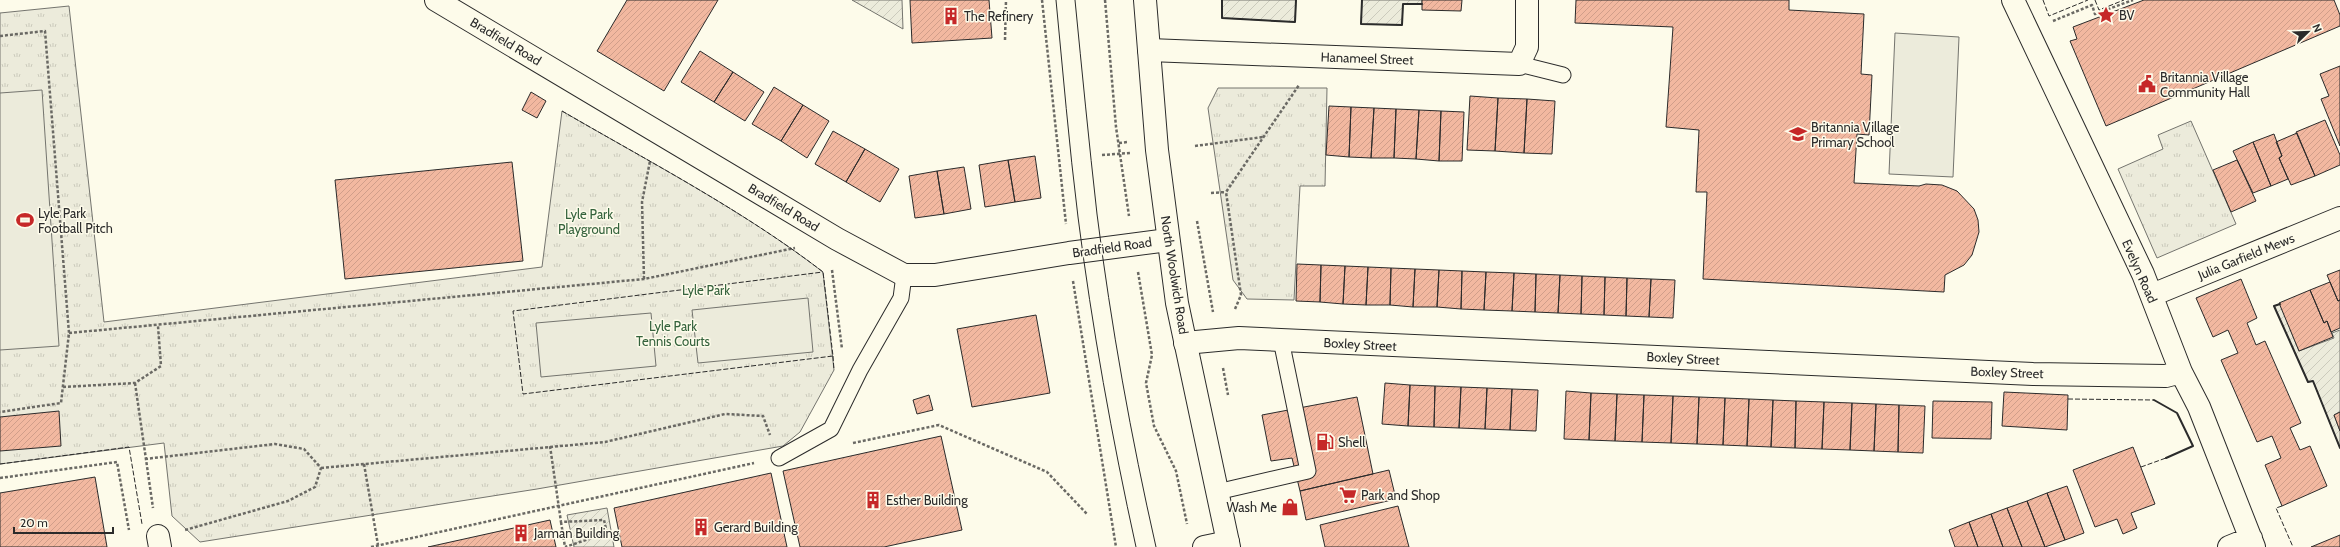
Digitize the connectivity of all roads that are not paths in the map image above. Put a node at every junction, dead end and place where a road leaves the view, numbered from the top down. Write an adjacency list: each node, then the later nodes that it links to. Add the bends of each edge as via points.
1 (436, 0): 10 (street, Bradfield Road, via 837,239)
2 (1145, 0): 5 (street, North Woolwich Road)
3 (1527, 0): 6 (street, via 1527,47)
4 (2013, 0): 11 (street, Evelyn Road)
5 (1149, 50): 6 (street, Hanameel Street); 9 (street, North Woolwich Road)
6 (1519, 64): 7 (lane)
7 (1563, 76)
8 (2340, 218): 11 (street, Julia Garfield Mews)
9 (1168, 240): 10 (street, Bradfield Road, via 935,275); 13 (street, North Woolwich Road)
10 (904, 275): 15 (lane, via 901,298 860,370 831,429)
11 (2152, 295): 14 (street, Evelyn Road)
12 (1281, 340): 13 (street, Boxley Street, via 1240,338); 14 (street, Boxley Street, via 2033,374 2166,376); 16 (lane, via 1308,471)
13 (1185, 343): 16 (street, North Woolwich Road)
14 (2181, 372): 17 (street, Evelyn Road, via 2199,407)
15 (779, 458)
16 (1217, 492): 18 (street, North Woolwich Road)
17 (2253, 543): 20 (street)
18 (1228, 545): 19 (street)
19 (1204, 547)
20 (2229, 547)

